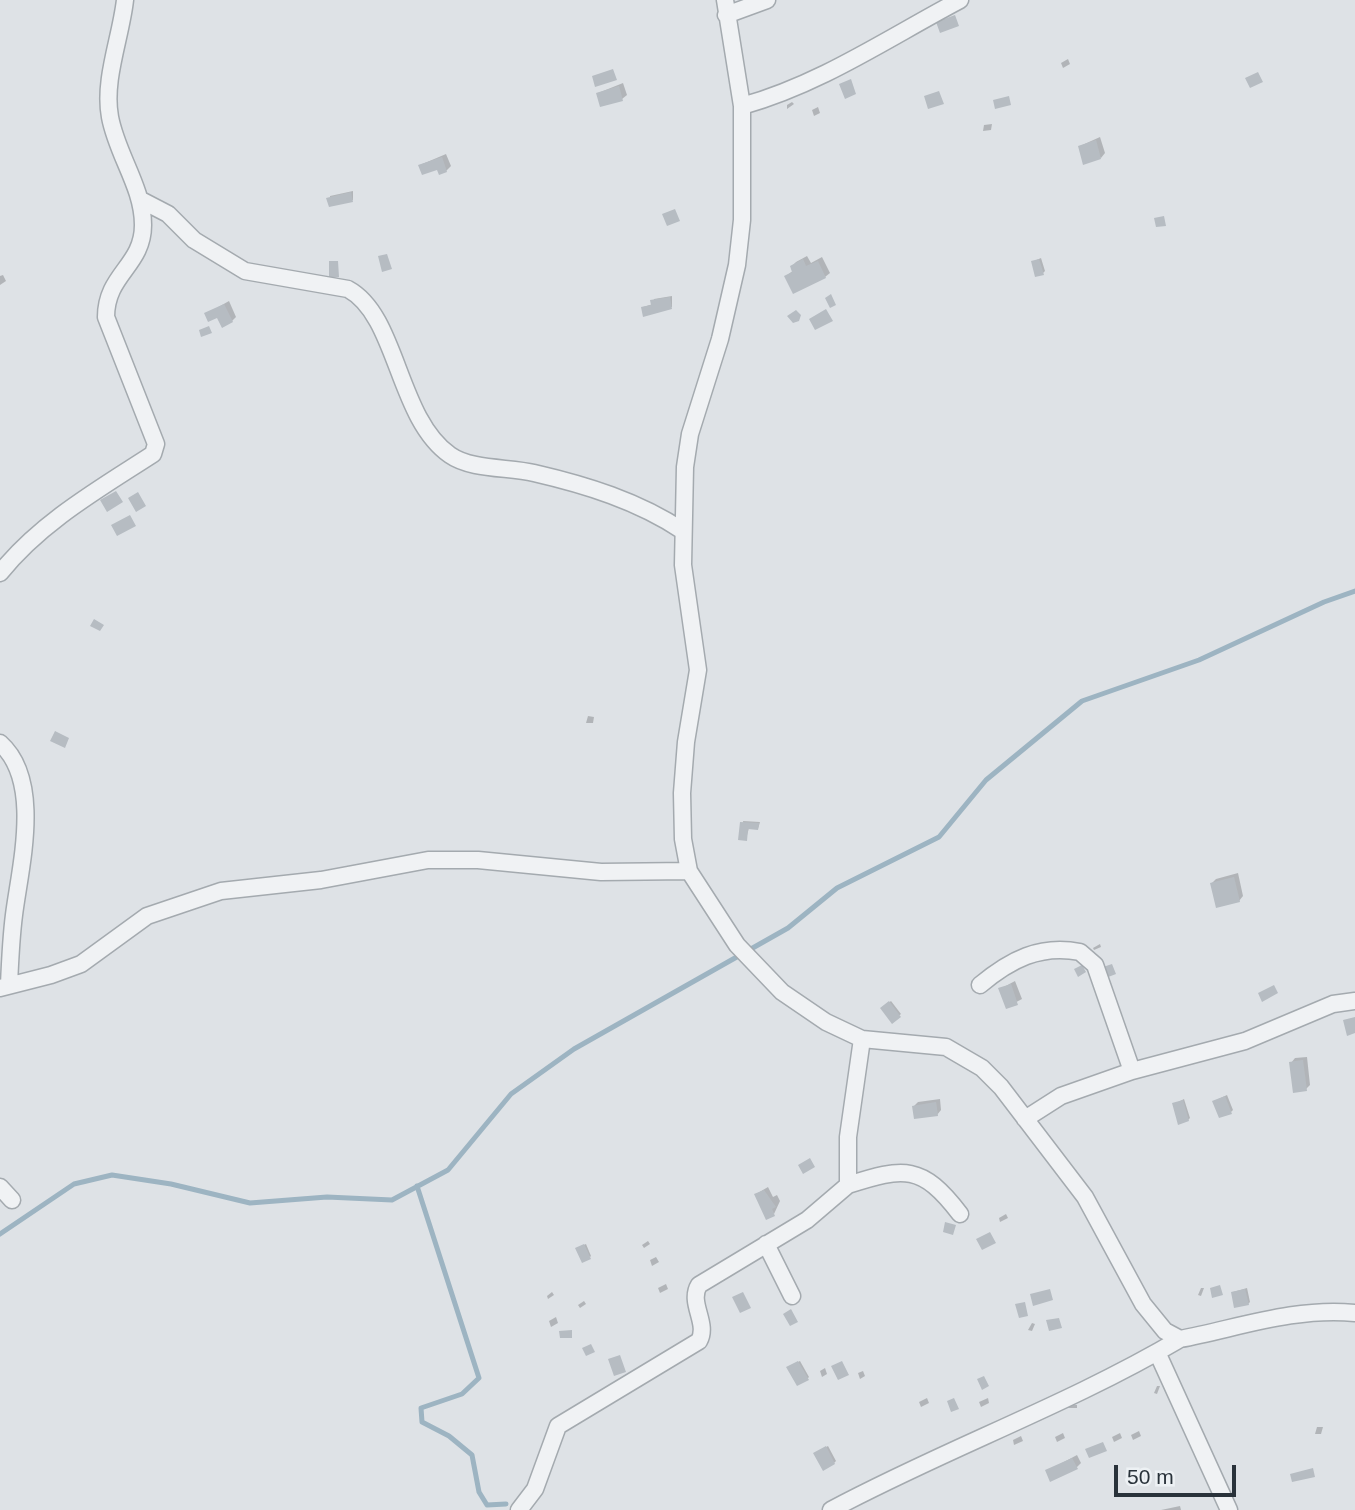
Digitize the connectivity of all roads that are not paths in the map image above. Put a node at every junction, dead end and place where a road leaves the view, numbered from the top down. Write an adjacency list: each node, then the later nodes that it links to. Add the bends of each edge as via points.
1 (125, 0): 6 (street, via 110,88 110,117)
2 (767, 0): 4 (street)
3 (960, 0): 5 (street, via 854,61 782,95)
4 (725, 7): 5 (street)
5 (742, 106): 7 (street, via 743,188 737,265 720,339 690,433)
6 (141, 200): 7 (street, via 246,271 348,289 361,297 376,316 411,403 450,455 626,500); 8 (street, via 139,250 112,284 106,317 156,444 153,454 82,499)
7 (683, 531): 10 (street, via 698,670 682,793 683,839)
8 (0, 573)
9 (0, 743): 12 (street, via 16,764 26,836)
10 (690, 871): 12 (street, via 601,872 428,860 321,880 221,891 147,916 81,964); 14 (street, via 737,945 782,992 826,1022)
11 (980, 985): 15 (street, via 1019,958 1045,950 1080,951 1095,965)
12 (4, 987)
13 (1355, 1001): 15 (street, via 1333,1004 1245,1041)
14 (862, 1039): 16 (street, via 946,1047 982,1068); 17 (street, via 848,1138)
15 (1132, 1071): 16 (street, via 1061,1096)
16 (1025, 1119): 24 (street, via 1085,1198 1132,1289 1165,1331)
17 (848, 1185): 20 (street, via 910,1172 935,1184); 21 (street, via 807,1220)
18 (0, 1187): 19 (street)
19 (12, 1200)
20 (960, 1214)
21 (766, 1244): 22 (street); 26 (street, via 699,1285 695,1296 702,1330 699,1341 558,1426 535,1489)
22 (792, 1296)
23 (1355, 1313): 24 (street, via 1284,1316)
24 (1180, 1339): 25 (street)
25 (1157, 1353): 27 (street); 28 (street)
26 (519, 1510)
27 (831, 1510)
28 (1230, 1510)

